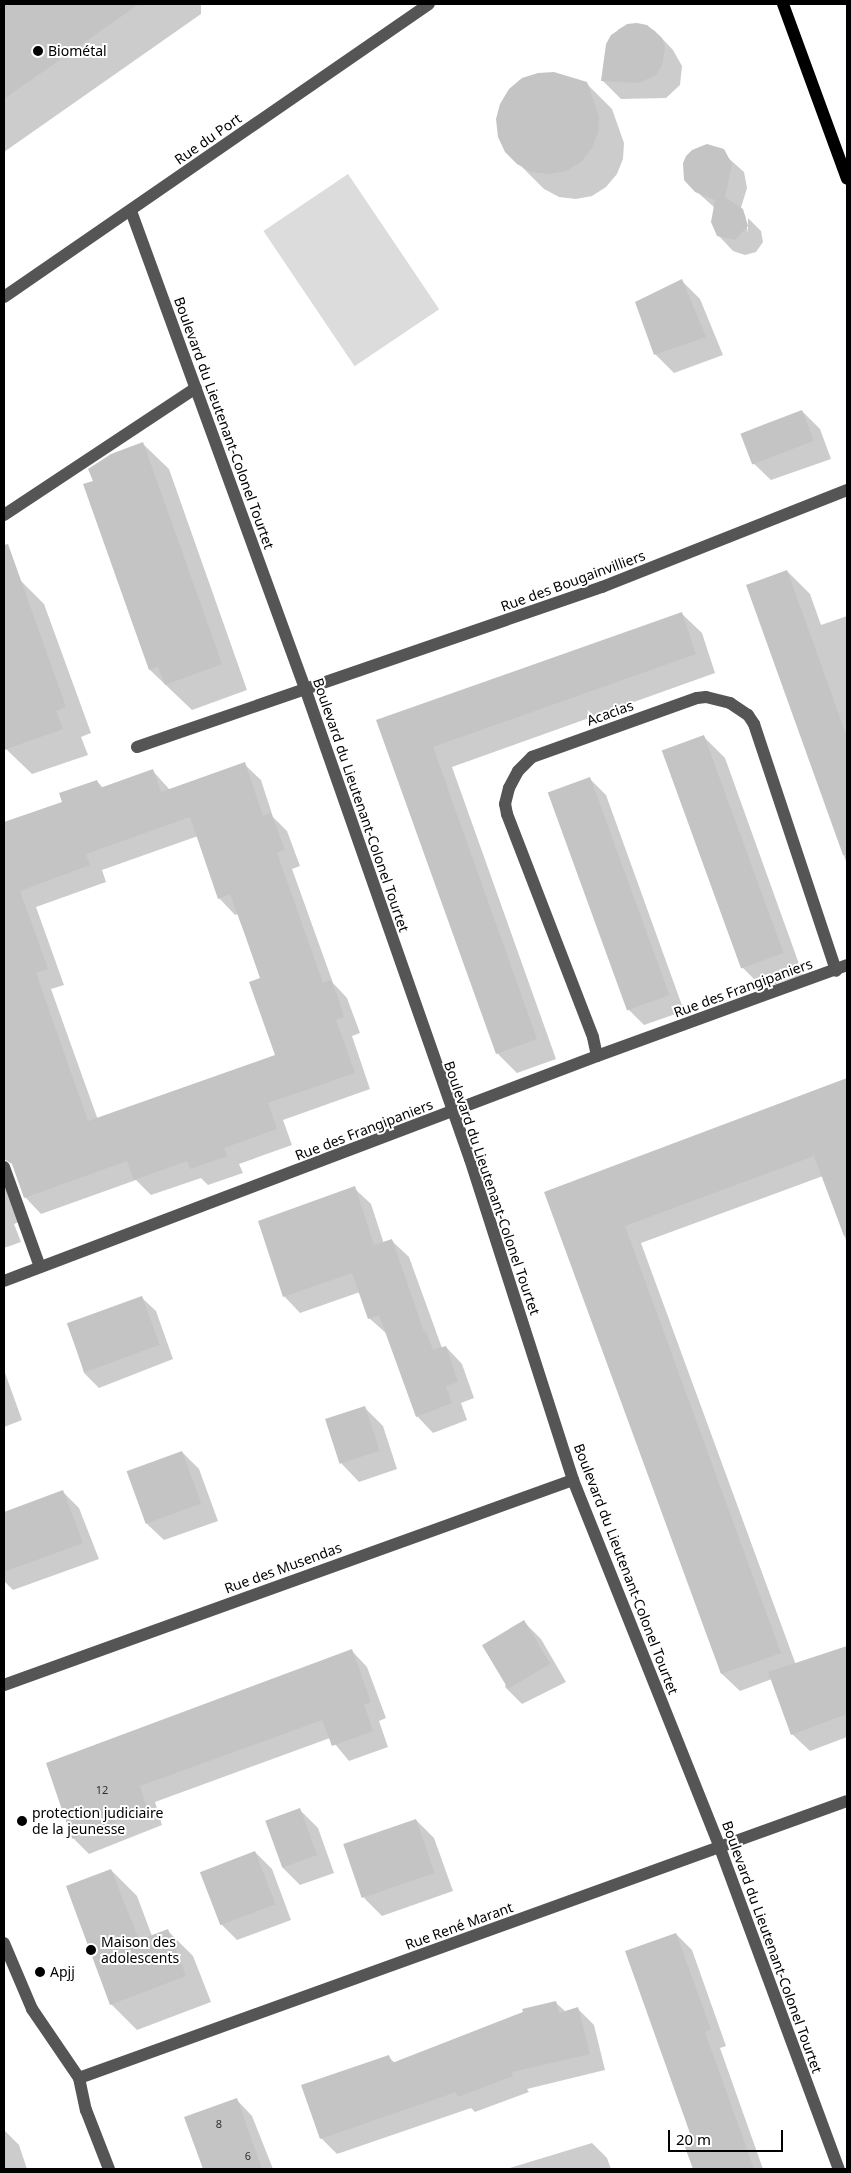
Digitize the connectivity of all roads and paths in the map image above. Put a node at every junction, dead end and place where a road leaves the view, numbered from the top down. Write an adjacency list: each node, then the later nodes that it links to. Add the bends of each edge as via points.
1 (429, 4): 4 (street, Rue du Port)
2 (783, 4): 3 (main road)
3 (847, 179)
4 (131, 211): 5 (street, Rue du Port); 6 (street, Boulevard du Lieutenant-Colonel Tourtet)
5 (4, 297)
6 (196, 388): 8 (street); 9 (street, Boulevard du Lieutenant-Colonel Tourtet)
7 (847, 490): 9 (street, Rue des Bougainvilliers, via 602,587)
8 (4, 515)
9 (306, 691): 10 (street, Rue des Bougainvilliers); 13 (street, Boulevard du Lieutenant-Colonel Tourtet)
10 (138, 747)
11 (842, 968): 12 (street, Rue des Frangipaniers); 12 (street, Acacias, via 748,715 730,704 706,697 697,698 532,757 518,771 509,788 505,804 507,814)
12 (597, 1056): 13 (street, Rue des Frangipaniers)
13 (451, 1114): 15 (street, Rue des Frangipaniers); 17 (street, Boulevard du Lieutenant-Colonel Tourtet, via 470,1159)
14 (4, 1167): 15 (street)
15 (40, 1267): 16 (street, Rue des Frangipaniers)
16 (4, 1281)
17 (573, 1480): 18 (street, Rue des Musendas); 20 (street, Boulevard du Lieutenant-Colonel Tourtet)
18 (4, 1685)
19 (847, 1801): 20 (street, Rue René Marant)
20 (720, 1848): 22 (street, Rue René Marant); 24 (street, Boulevard du Lieutenant-Colonel Tourtet)
21 (4, 1943): 22 (street, via 32,2009)
22 (79, 2078): 23 (street, via 86,2110)
23 (109, 2169)
24 (838, 2169)

